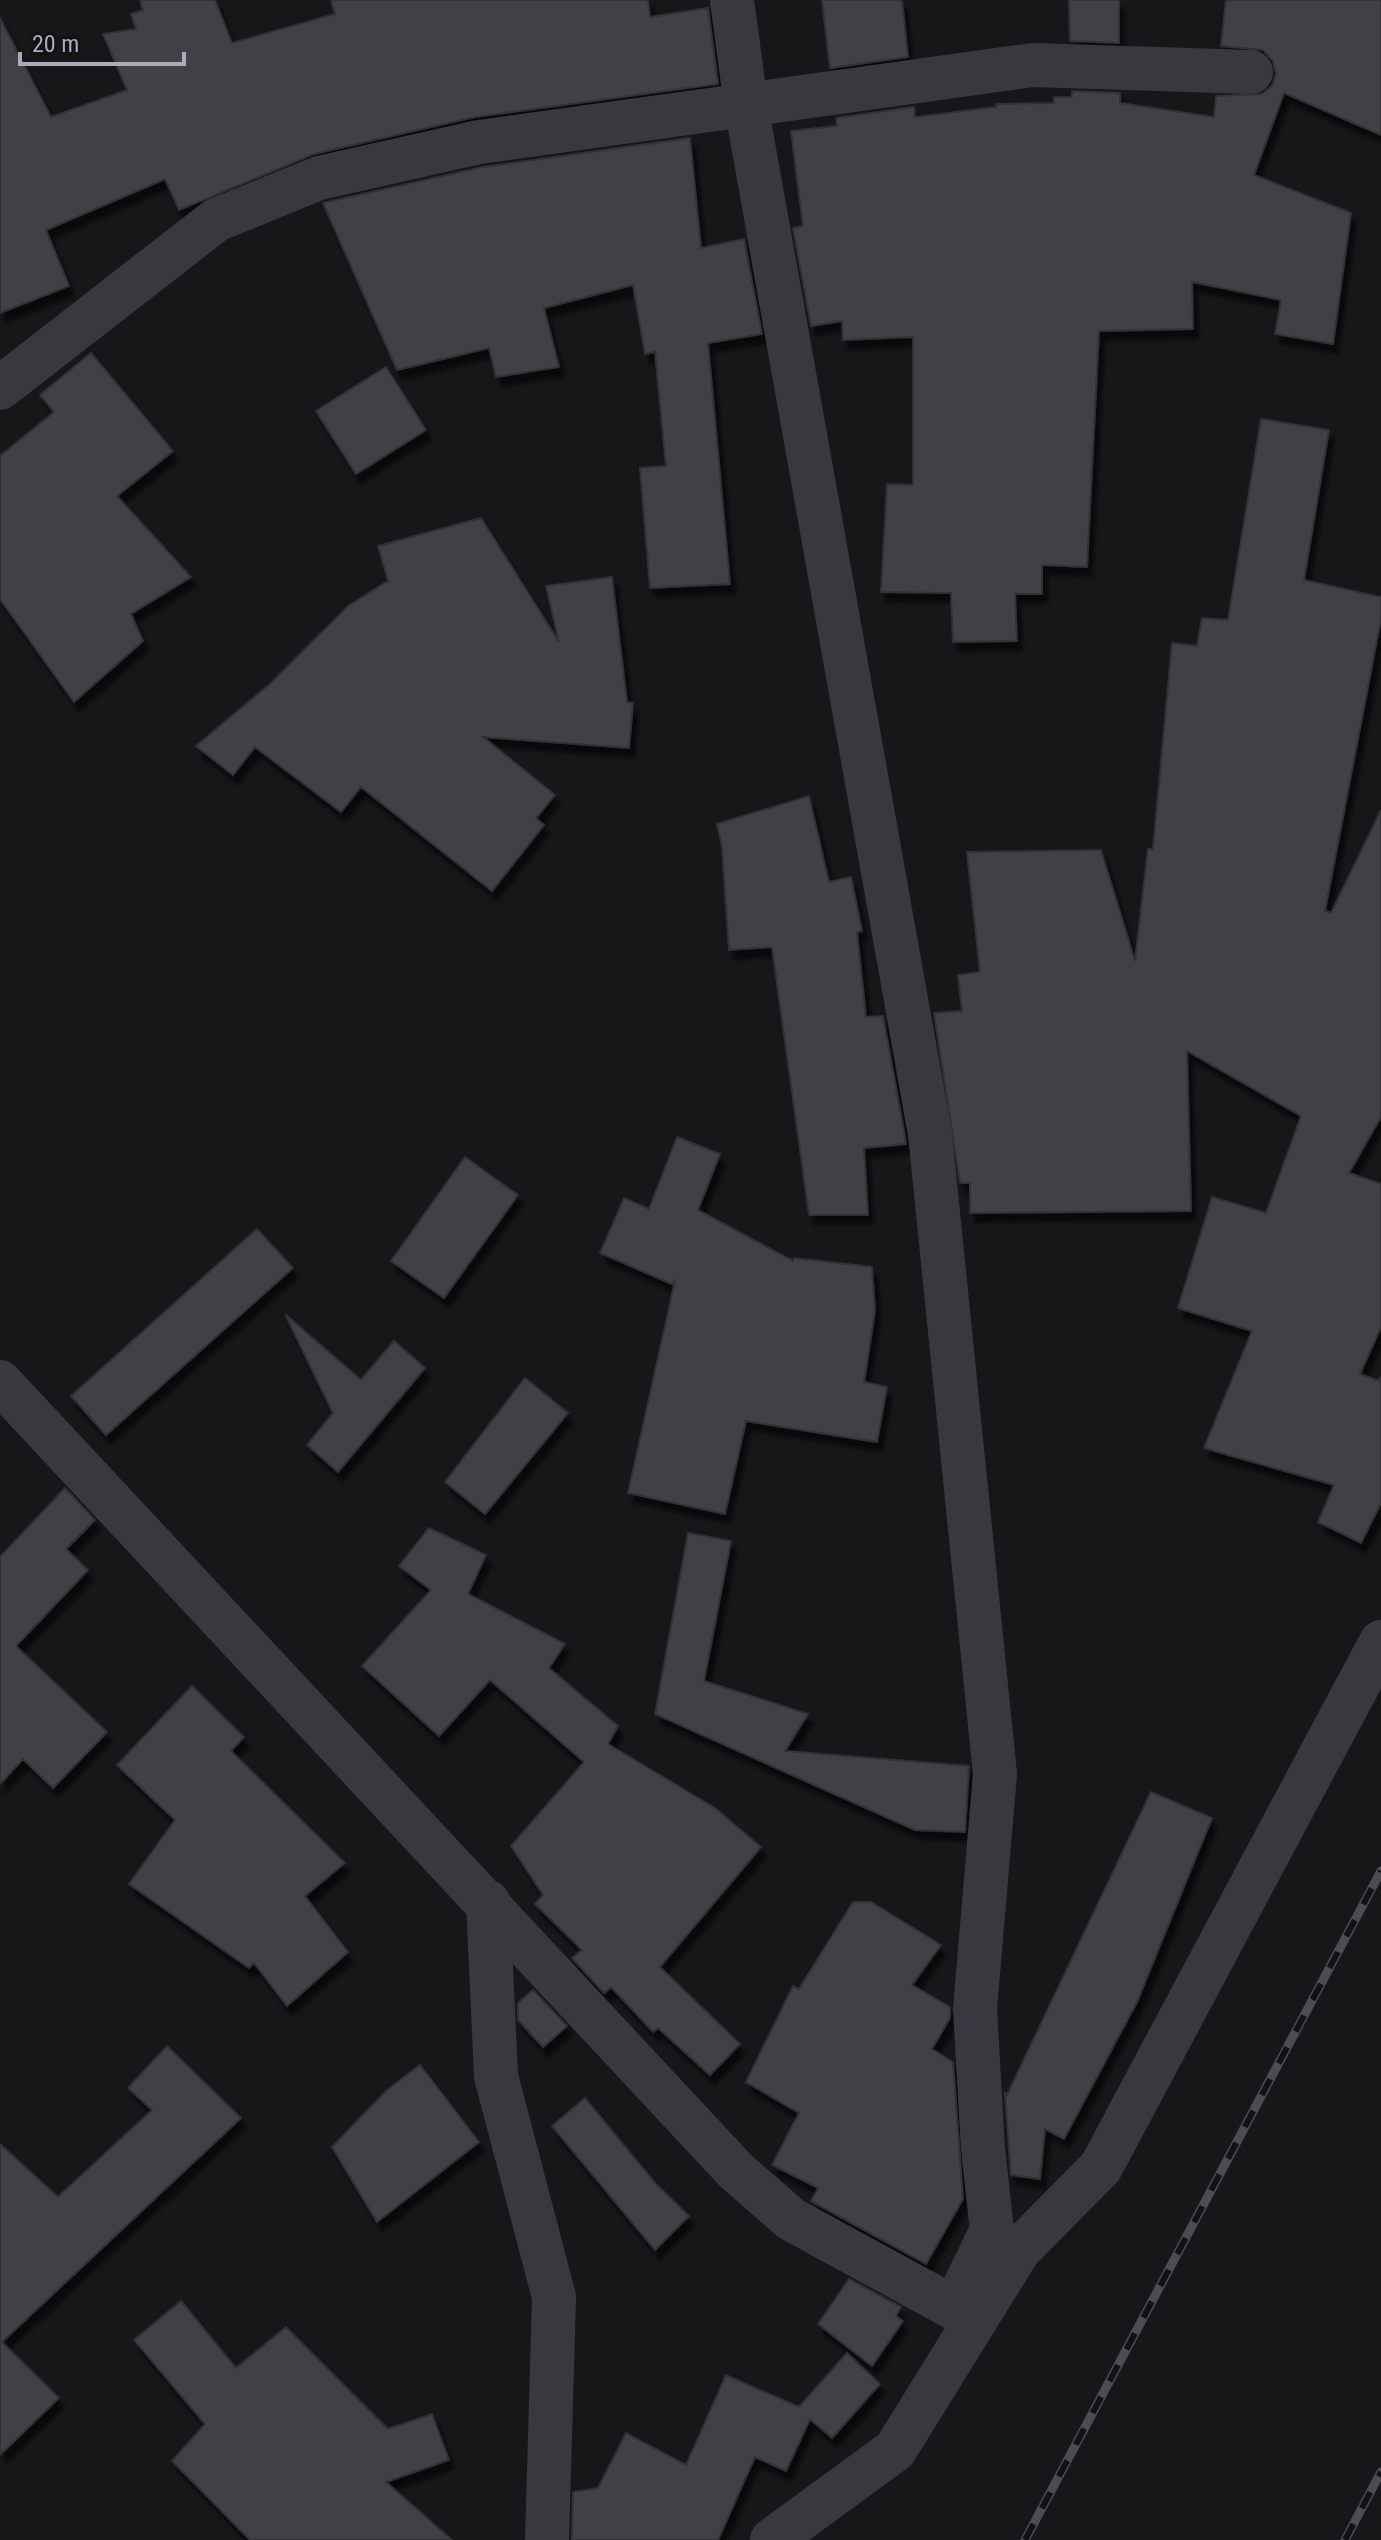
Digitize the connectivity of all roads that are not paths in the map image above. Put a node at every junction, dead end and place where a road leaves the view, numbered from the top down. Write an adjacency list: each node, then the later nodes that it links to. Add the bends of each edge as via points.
1 (732, 0): 3 (street)
2 (1251, 72): 3 (street, via 1033,65)
3 (746, 105): 4 (street, via 479,142 319,178 216,220); 8 (street, via 930,1134 995,1774 975,2009 992,2230)
4 (0, 388)
5 (0, 1382): 7 (street)
6 (1381, 1642): 8 (street, via 1101,2167)
7 (488, 1902): 8 (street, via 736,2171 769,2200 791,2219); 9 (street, via 496,2076 554,2297)
8 (965, 2314): 10 (street, via 895,2450)
9 (547, 2540)
10 (772, 2540)

